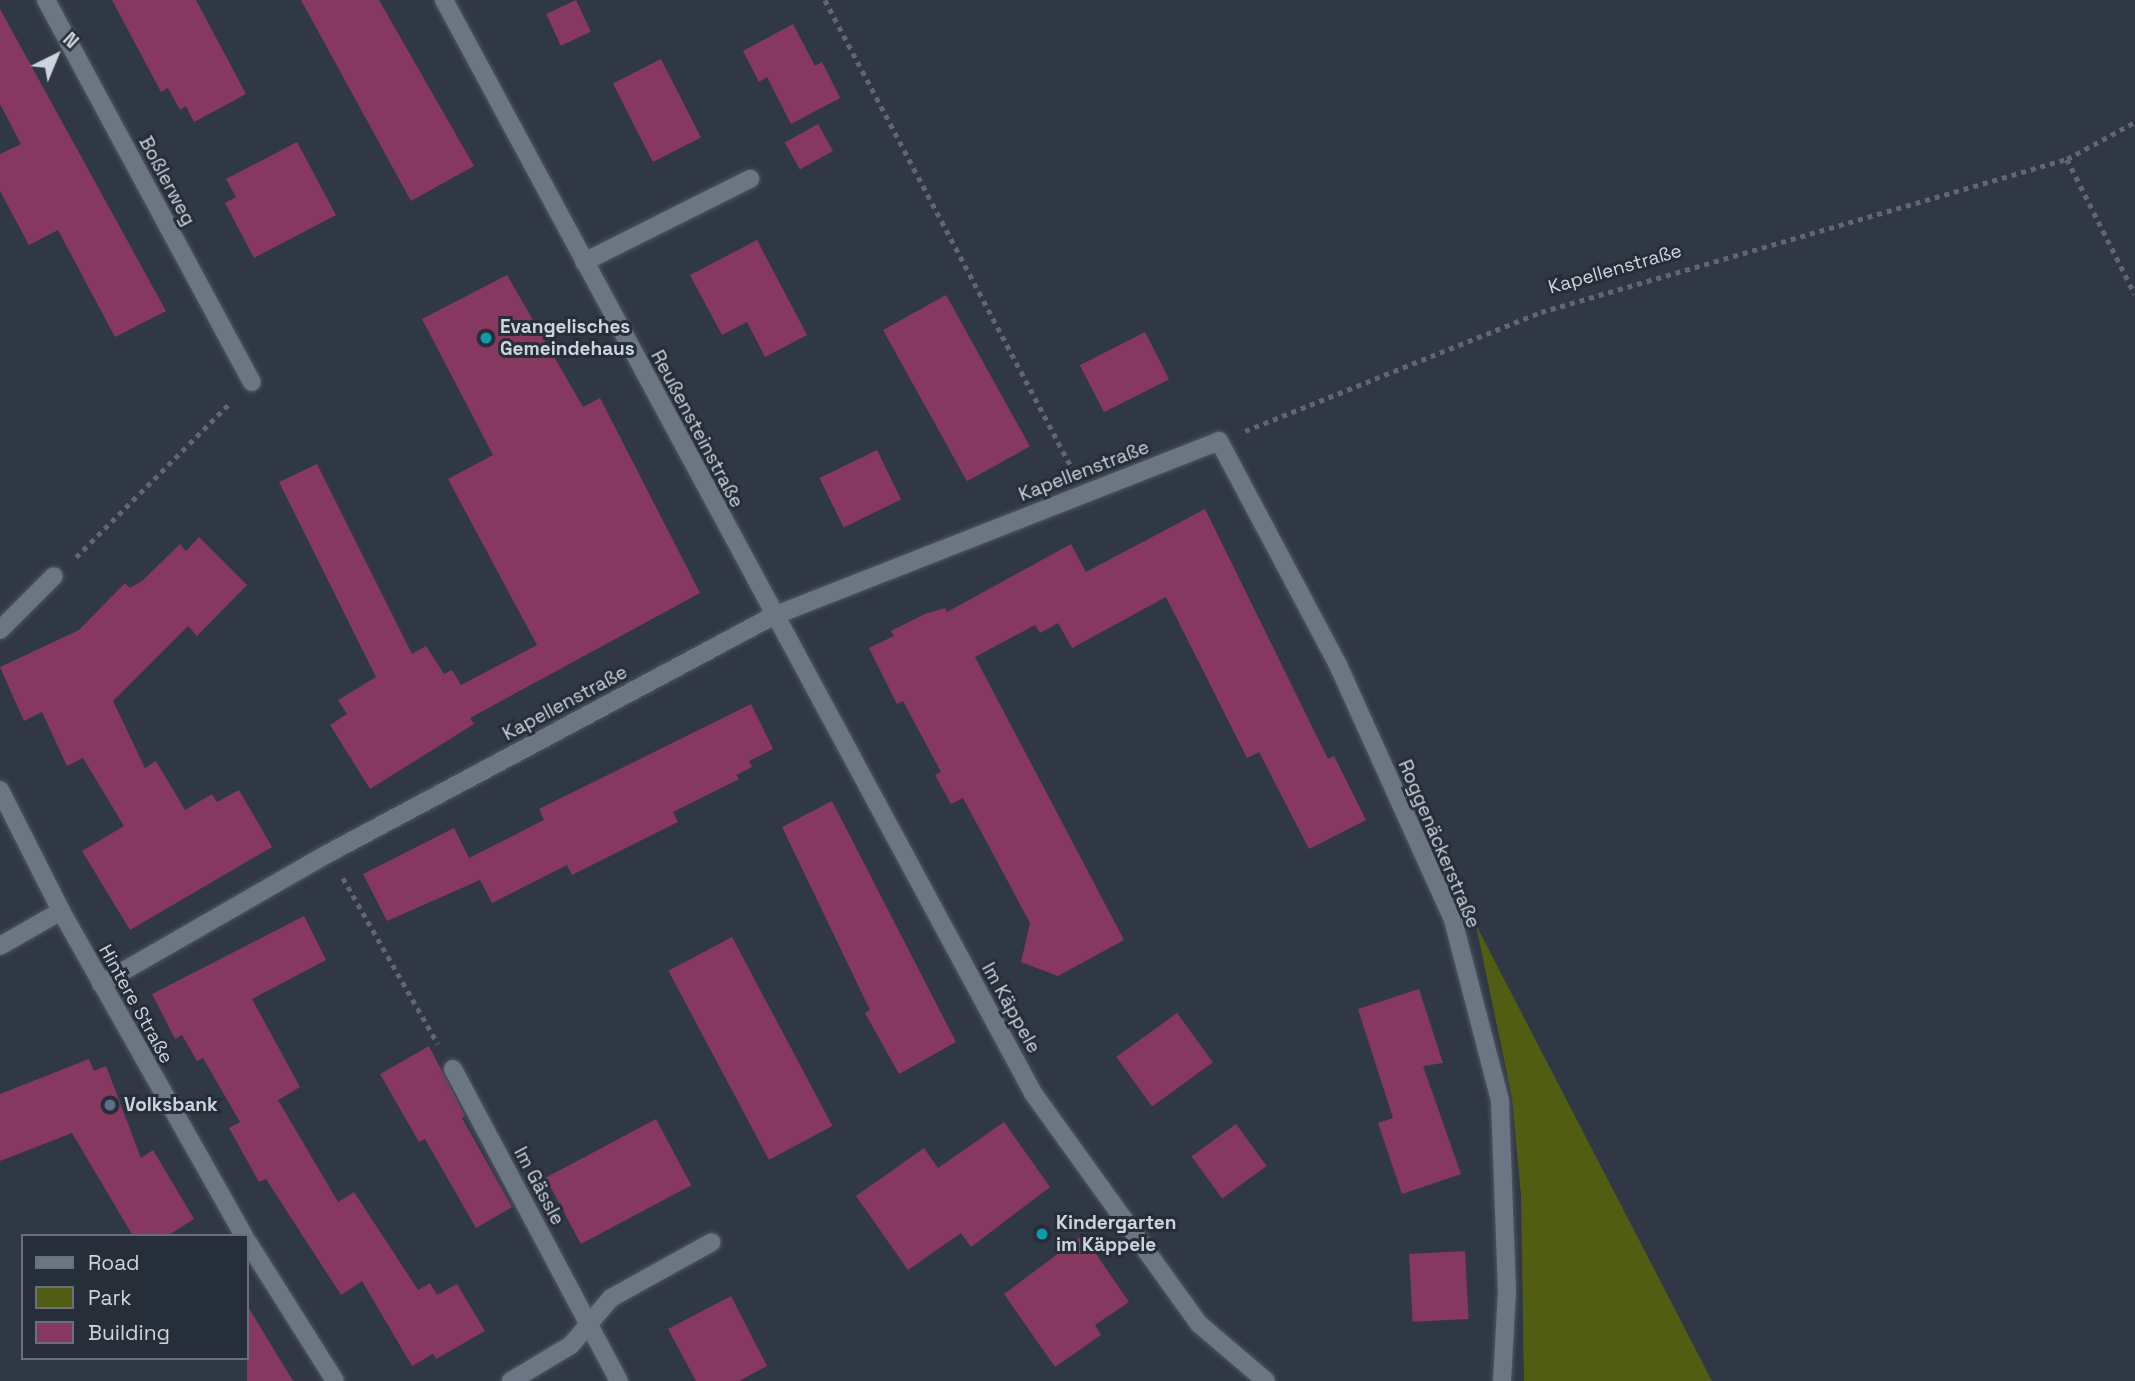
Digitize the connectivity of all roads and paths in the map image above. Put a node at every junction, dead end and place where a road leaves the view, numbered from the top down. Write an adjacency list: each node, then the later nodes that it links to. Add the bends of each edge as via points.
1 (46, 0): 9 (street, Boßlerweg)
2 (444, 0): 7 (street, Reußensteinstraße)
3 (825, 0): 11 (path)
4 (2135, 122): 5 (path, Kapellenstraße)
5 (2067, 159): 8 (path); 10 (path, Kapellenstraße, via 1541,312)
6 (750, 179): 7 (street)
7 (584, 262): 13 (street, Reußensteinstraße)
8 (2135, 294)
9 (252, 382): 12 (path)
10 (1219, 441): 11 (street, Kapellenstraße); 29 (street, Roggenäckerstraße, via 1338,665 1453,920 1500,1101 1507,1290)
11 (1086, 494): 13 (street, Kapellenstraße)
12 (54, 576): 14 (street)
13 (773, 615): 16 (street, Kapellenstraße); 28 (street, Im Käppele, via 1033,1093 1199,1324)
14 (0, 630)
15 (0, 790): 17 (street, Hintere Straße)
16 (329, 853): 19 (street, Kapellenstraße); 20 (path)
17 (61, 911): 18 (street); 19 (street, Hintere Straße)
18 (0, 946)
19 (101, 984): 21 (street, Hintere Straße)
20 (453, 1069): 24 (street, Im Gässle)
21 (243, 1234)
22 (712, 1242): 24 (street, via 611,1298)
23 (248, 1243): 25 (street)
24 (588, 1322): 26 (street, via 571,1345); 27 (street, Im Gässle)
25 (335, 1381)
26 (510, 1381)
27 (619, 1381)
28 (1266, 1381)
29 (1502, 1381)

